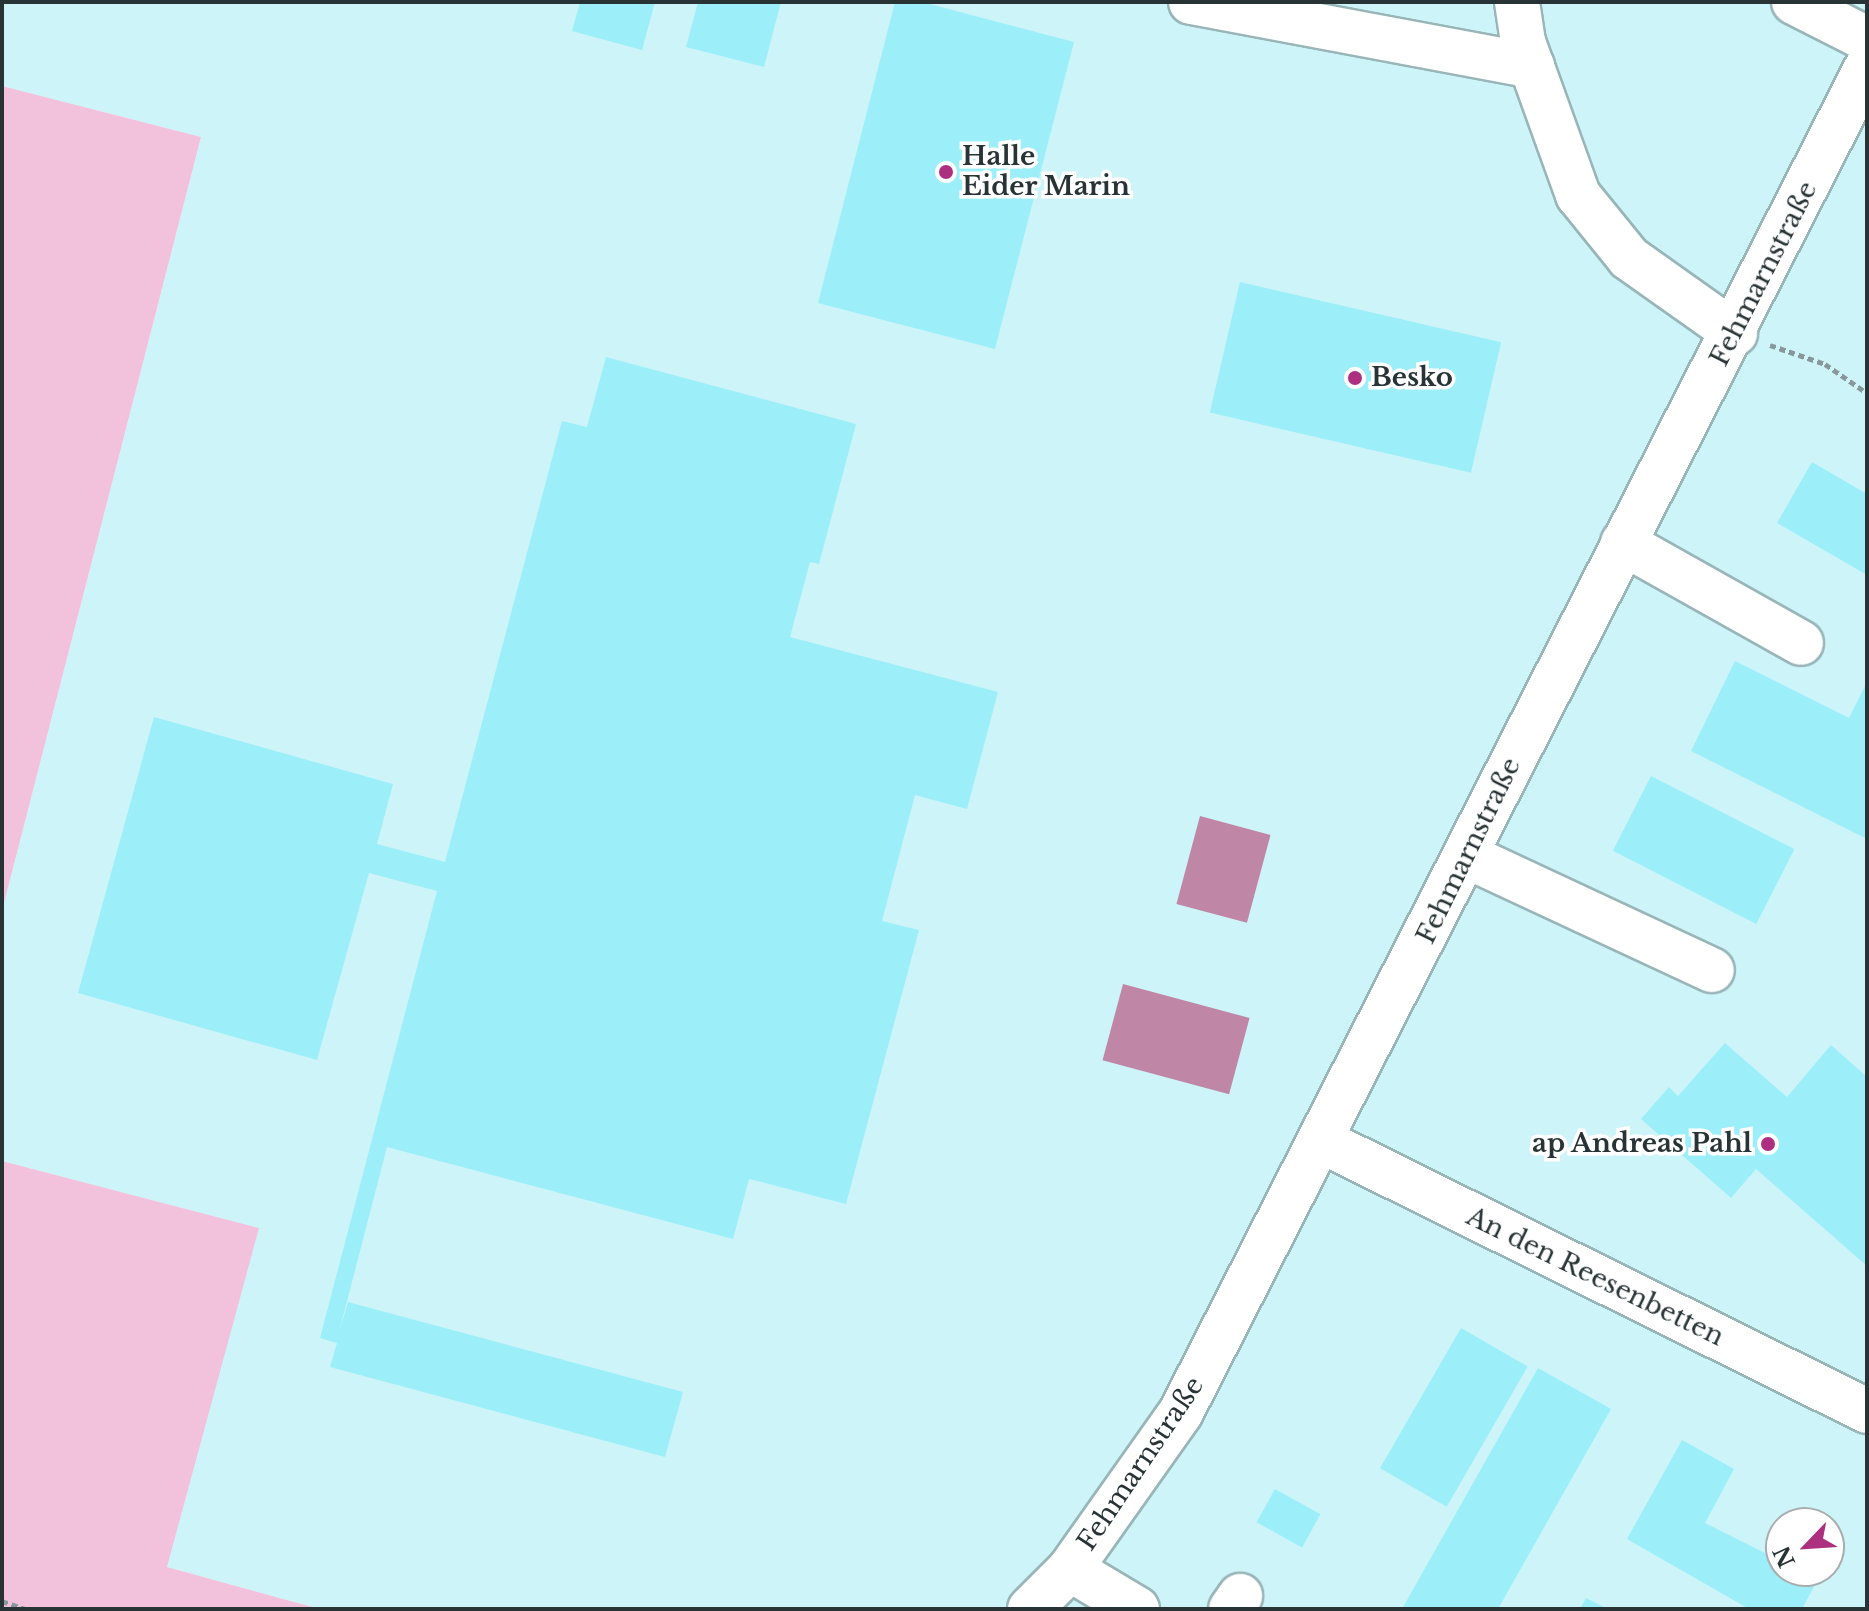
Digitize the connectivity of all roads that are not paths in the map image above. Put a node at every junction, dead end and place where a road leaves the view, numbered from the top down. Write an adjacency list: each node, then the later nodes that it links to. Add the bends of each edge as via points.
1 (1191, 2): 5 (street)
2 (1517, 2): 5 (street)
3 (1794, 2): 4 (street)
4 (1867, 39)
5 (1532, 66): 7 (street, via 1578,195 1629,258)
6 (1867, 67): 7 (street, Fehmarnstraße)
7 (1735, 333): 8 (street, Fehmarnstraße)
8 (1623, 543): 9 (street); 10 (street, Fehmarnstraße)
9 (1801, 643)
10 (1467, 856): 11 (street); 12 (street, Fehmarnstraße)
11 (1712, 970)
12 (1324, 1142): 13 (street, An den Reesenbetten); 14 (street, Fehmarnstraße, via 1181,1412)
13 (1867, 1411)
14 (1070, 1569): 15 (street, Fehmarnstraße); 16 (street)
15 (1030, 1609)
16 (1137, 1609)

